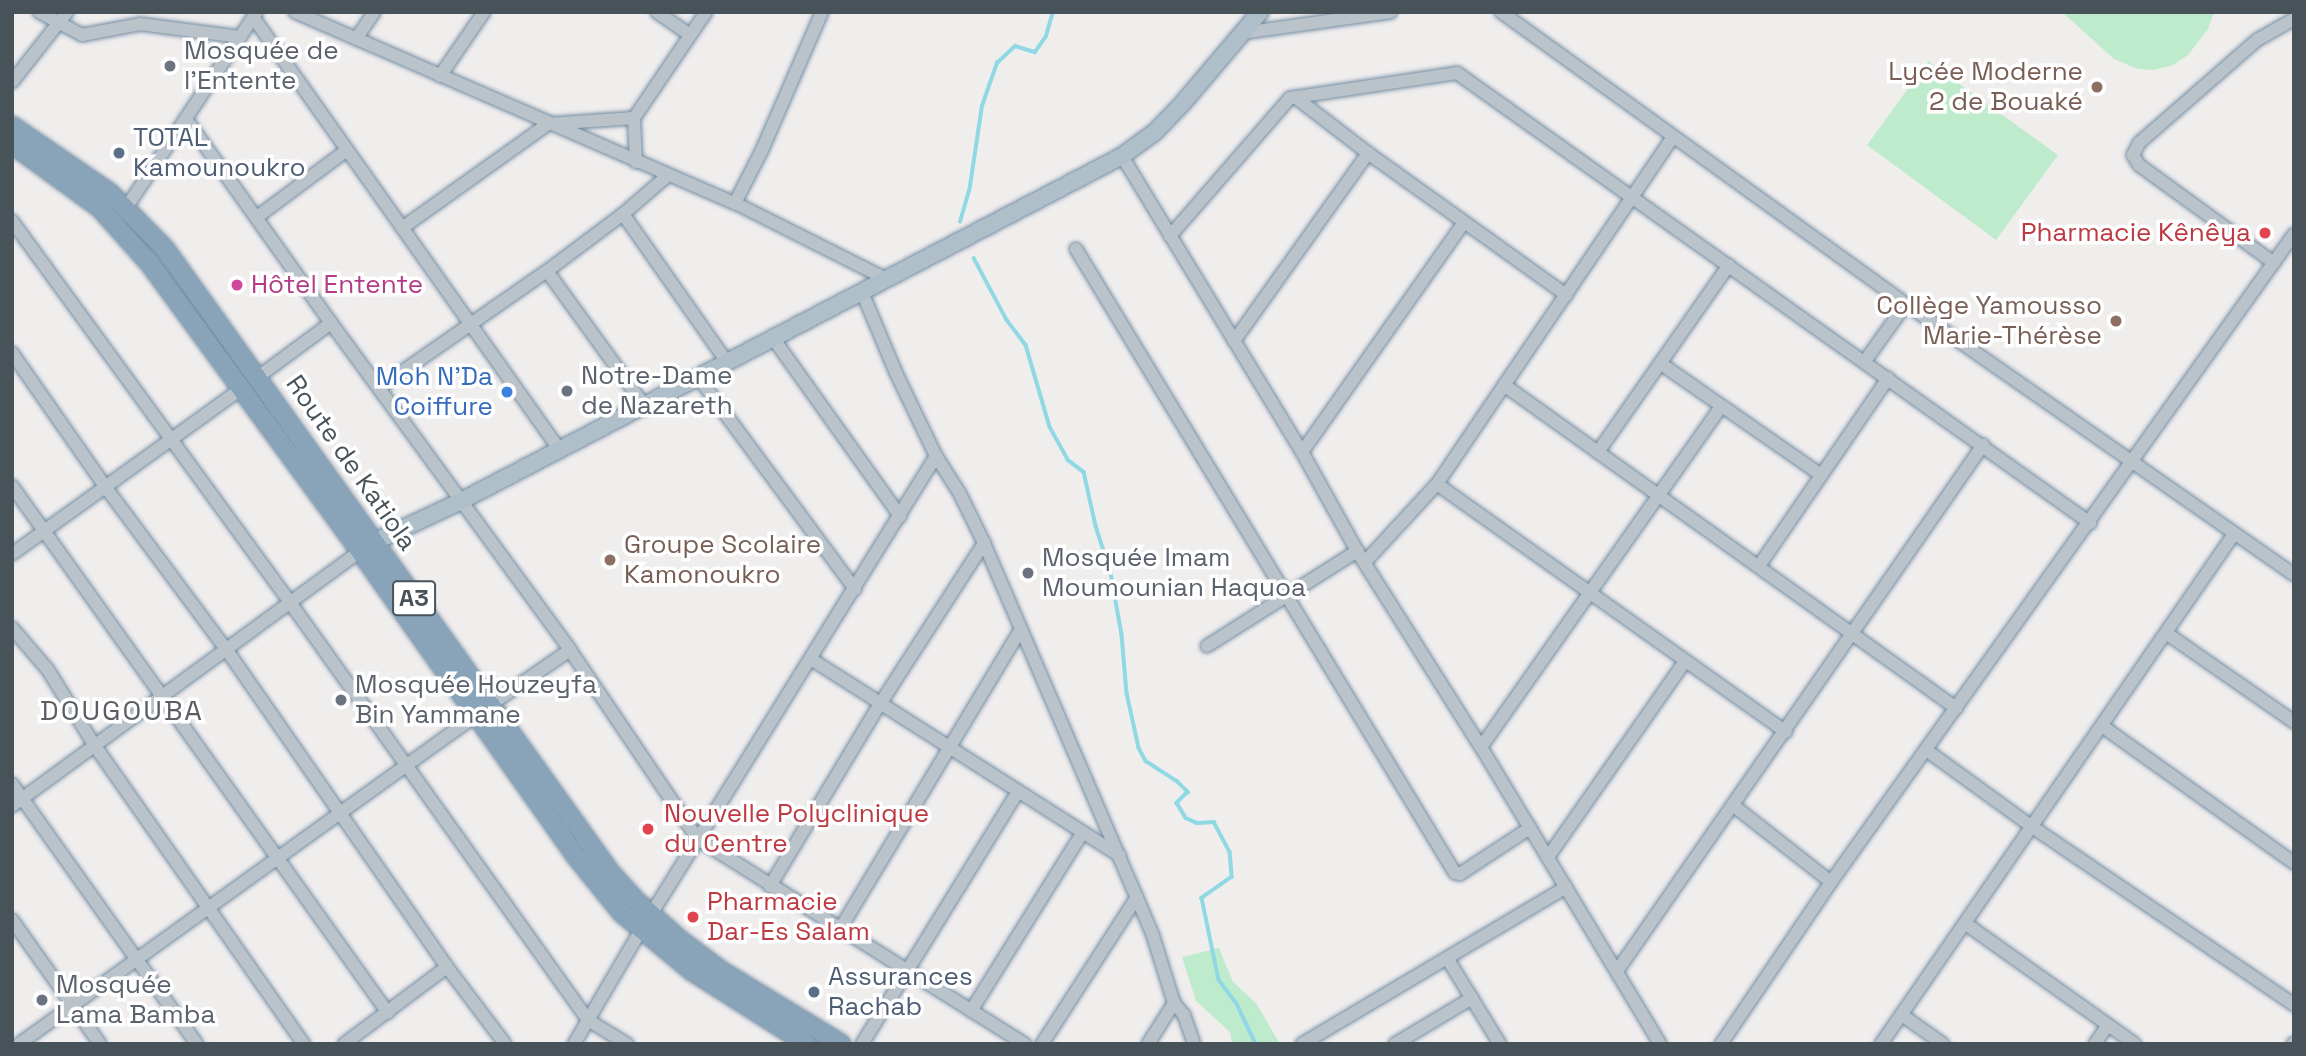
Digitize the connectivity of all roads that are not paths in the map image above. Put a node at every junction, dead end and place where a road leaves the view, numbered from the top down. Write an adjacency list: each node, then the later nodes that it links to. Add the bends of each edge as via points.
1 (39, 12): 14 (street)
2 (67, 12): 14 (street)
3 (295, 12): 18 (street)
4 (374, 12): 18 (street)
5 (484, 12): 19 (street)
6 (657, 12): 16 (street)
7 (706, 12): 16 (street)
8 (822, 12): 34 (street)
9 (1260, 12): 15 (main road)
10 (1391, 12): 15 (street)
11 (1501, 12): 26 (street)
12 (255, 15): 17 (street); 28 (street)
13 (2294, 19): 44 (street, via 2257,40 2139,143 2133,155 2139,165)
14 (57, 25): 17 (street, via 82,35 140,24); 20 (street)
15 (1242, 33): 30 (main road, via 1154,133)
16 (690, 35): 22 (street)
17 (240, 37): 23 (street)
18 (356, 39): 19 (street)
19 (440, 76): 24 (street)
20 (12, 82)
21 (1295, 97): 29 (street); 33 (street, via 1457,73); 42 (street)
22 (635, 118): 24 (street); 31 (street)
23 (186, 119): 35 (street); 37 (street)
24 (548, 124): 31 (street); 40 (street)
25 (12, 126): 35 (highway, Route de Katiola / A3)
26 (1672, 138): 33 (street); 50 (street)
27 (12, 144): 63 (highway, Route de Katiola / A3, via 100,208 150,264)
28 (347, 150): 37 (street); 40 (street)
29 (1368, 153): 39 (street); 54 (street)
30 (1122, 156): 42 (street); 47 (main road)
31 (636, 162): 32 (street)
32 (667, 176): 34 (street); 36 (street)
33 (1632, 195): 45 (street); 49 (street)
34 (735, 203): 47 (street)
35 (126, 208): 59 (highway, Route de Katiola / A3, via 165,249)
36 (623, 214): 46 (street); 57 (street)
37 (257, 217): 51 (street)
38 (12, 221): 67 (street)
39 (1464, 222): 49 (street); 70 (street)
40 (402, 228): 52 (street)
41 (2294, 234): 44 (street)
42 (1170, 236): 54 (street)
43 (1076, 249): 92 (street)
44 (2274, 263): 73 (street)
45 (1729, 265): 56 (street); 58 (street)
46 (547, 271): 52 (street); 65 (street)
47 (886, 279): 48 (main road)
48 (862, 292): 53 (main road); 72 (street)
49 (1566, 295): 62 (street)
50 (1906, 304): 56 (street); 73 (street)
51 (331, 323): 59 (street); 64 (street)
52 (471, 323): 64 (street); 69 (street)
53 (773, 338): 57 (main road); 80 (street)
54 (1234, 341): 70 (street)
55 (12, 353): 76 (street)
56 (1865, 361): 61 (street)
57 (727, 362): 60 (main road)
58 (1660, 363): 66 (street); 71 (street)
59 (258, 377): 85 (highway, Route de Katiola / A3)
60 (698, 377): 65 (main road); 90 (street)
61 (1888, 378): 68 (street); 74 (street)
62 (1504, 385): 71 (street); 75 (street)
63 (241, 388): 67 (street); 85 (highway, Route de Katiola / A3)
64 (379, 388): 79 (street)
65 (644, 405): 69 (main road)
66 (1721, 407): 74 (street); 78 (street)
67 (171, 439): 76 (street); 93 (street)
68 (1983, 445): 81 (street); 97 (street)
69 (559, 449): 79 (main road)
70 (1302, 452): 87 (street)
71 (1598, 452): 78 (street)
72 (936, 456): 80 (street); 84 (street)
73 (2132, 464): 81 (street); 83 (street)
74 (1821, 475): 88 (street)
75 (1437, 484): 87 (street); 91 (street)
76 (104, 485): 82 (street); 99 (street)
77 (12, 486): 82 (street)
78 (1659, 496): 88 (street); 91 (street)
79 (461, 500): 85 (main road); 100 (street)
80 (900, 516): 90 (street)
81 (2090, 523): 105 (street)
82 (44, 530): 86 (street); 103 (street)
83 (2234, 534): 89 (street); 96 (street)
84 (984, 543): 95 (street); 104 (street)
85 (367, 547): 93 (street); 106 (highway, Route de Katiola / A3)
86 (12, 554)
87 (1361, 556): 92 (street); 111 (street)
88 (1759, 566): 97 (street)
89 (2294, 575)
90 (855, 589): 101 (street)
91 (1589, 593): 102 (street); 111 (street)
92 (1287, 597): 98 (street); 121 (street, via 1455,873)
93 (289, 601): 99 (street); 114 (street)
94 (12, 628): 110 (street, via 48,670)
95 (1021, 629): 112 (street); 124 (street)
96 (2166, 633): 107 (street); 108 (street)
97 (1852, 634): 105 (street); 109 (street)
98 (1207, 646)
99 (226, 649): 103 (street); 119 (street)
100 (570, 650): 106 (street); 123 (street)
101 (811, 659): 104 (street); 123 (street)
102 (1685, 661): 109 (street); 125 (street)
103 (162, 693): 110 (street); 126 (street)
104 (880, 704): 112 (street); 129 (street)
105 (1956, 708): 113 (street)
106 (483, 711): 114 (street); 134 (highway, Route de Katiola / A3)
107 (2294, 722)
108 (2102, 726): 120 (street); 127 (street)
109 (1786, 732): 118 (street)
110 (95, 746): 117 (street); 132 (street)
111 (1481, 747): 121 (street)
112 (951, 749): 116 (street); 136 (street)
113 (1926, 750): 120 (street); 128 (street)
114 (407, 765): 119 (street); 149 (street)
115 (12, 784): 117 (street)
116 (1018, 791): 122 (street); 140 (street)
117 (17, 802): 138 (street)
118 (1734, 806): 128 (street); 141 (street)
119 (339, 813): 126 (street); 139 (street)
120 (2031, 826): 135 (street); 145 (street)
121 (1530, 828): 125 (street)
122 (1083, 832): 124 (street); 146 (street)
123 (698, 839): 129 (street); 134 (street)
124 (1120, 856): 131 (street)
125 (1548, 857): 130 (street)
126 (278, 858): 132 (street); 147 (street)
127 (2294, 863)
128 (1831, 882): 151 (street)
129 (770, 886): 136 (street)
130 (1566, 887): 137 (street); 141 (street)
131 (1137, 897): 143 (street); 164 (street)
132 (208, 908): 138 (street); 155 (street)
133 (12, 920): 144 (street)
134 (645, 923): 149 (street); 160 (highway, Route de Katiola / A3, via 692,971); 161 (highway, Route de Katiola / A3)
135 (1966, 924): 148 (street); 150 (street)
136 (840, 929): 140 (street)
137 (1447, 958): 142 (street); 167 (street)
138 (137, 959): 144 (street); 154 (street)
139 (447, 967): 147 (street); 157 (street)
140 (905, 970): 146 (street); 162 (street)
141 (1617, 971): 170 (street)
142 (1472, 998): 168 (street); 169 (street)
143 (1174, 1003): 165 (street); 166 (street, via 1184,1015)
144 (73, 1005): 152 (street); 153 (street)
145 (2294, 1005)
146 (971, 1011): 163 (street)
147 (388, 1013): 156 (street)
148 (1902, 1015): 172 (street); 173 (street)
149 (588, 1020): 158 (street); 159 (street)
150 (2108, 1025): 174 (street); 175 (street)
151 (1724, 1040): 171 (street)
152 (19, 1044)
153 (100, 1044)
154 (197, 1044)
155 (304, 1044)
156 (344, 1044)
157 (505, 1044)
158 (574, 1044)
159 (627, 1044)
160 (807, 1044)
161 (841, 1044)
162 (862, 1044)
163 (1025, 1044)
164 (1042, 1044)
165 (1149, 1044)
166 (1194, 1044)
167 (1302, 1044)
168 (1395, 1044)
169 (1500, 1044)
170 (1660, 1044)
171 (1738, 1044)
172 (1881, 1044)
173 (1943, 1044)
174 (2095, 1044)
175 (2134, 1044)

